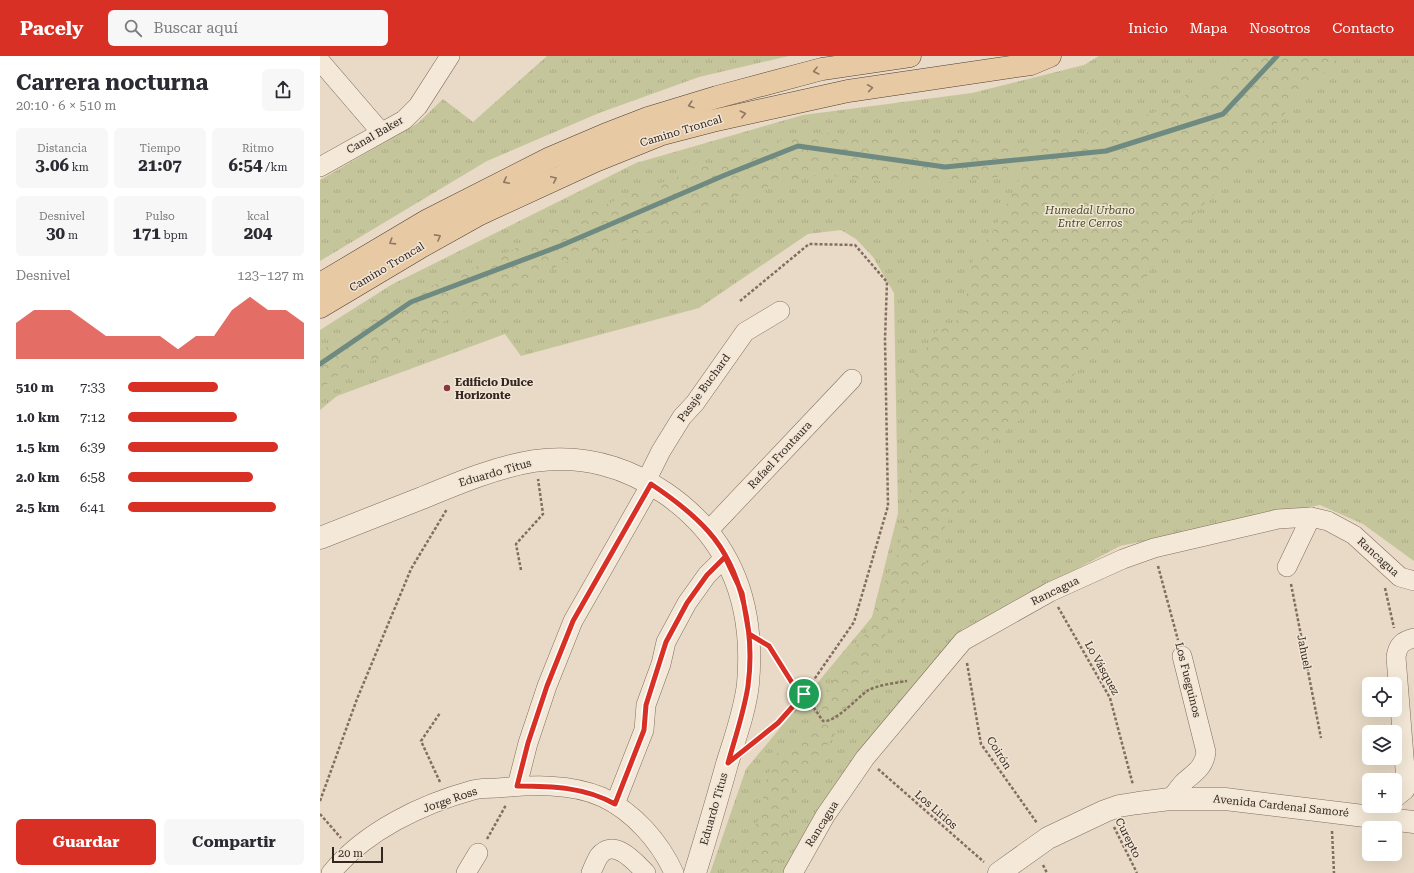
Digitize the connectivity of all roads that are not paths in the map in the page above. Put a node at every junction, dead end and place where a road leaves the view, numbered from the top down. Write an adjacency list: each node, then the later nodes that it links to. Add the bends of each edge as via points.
1 (910, 56): 7 (main road, Camino Troncal, one-way to 7, via 822,69 717,97 648,118 604,135 550,158 428,220)
2 (1050, 56): 8 (main road, Camino Troncal, one-way to 2, via 480,214 595,161 662,134 848,91 1031,64)
3 (442, 58): 5 (street, Canal Baker, via 418,106 404,120)
4 (320, 61): 5 (street)
5 (381, 132): 6 (street, Canal Baker)
6 (320, 167)
7 (320, 284)
8 (320, 307)
9 (780, 311): 11 (street, Pasaje Buchard, via 745,332 695,403 682,417 661,451)
10 (852, 379): 13 (street, Rafael Frontaura)
11 (648, 482): 13 (street, Eduardo Titus, via 692,514); 14 (street, Eduardo Titus, via 601,463 536,461 463,481); 20 (street, Pasaje Buchard, via 573,621 547,686)
12 (1311, 517): 16 (street); 17 (street, Rancagua, via 1328,521 1354,535 1400,577); 35 (street, Rancagua, via 1278,518 1154,548 1123,559 1050,592 963,641 865,758 825,816)
13 (708, 531): 15 (street, Eduardo Titus)
14 (320, 538)
15 (725, 557): 23 (street, via 707,575 687,603 666,642 646,705 644,730); 34 (street, Eduardo Titus, via 742,593 749,634 748,685 740,721)
16 (1287, 567)
17 (1414, 581)
18 (1414, 638): 21 (street, via 1405,640 1398,647 1396,657 1406,781 1405,790)
19 (1182, 656): 22 (street, Los Fueguinos, via 1206,757 1201,768)
20 (517, 786): 23 (street, Jorge Ross, via 559,786 587,791); 29 (street, Jorge Ross, via 475,790 413,813 352,850)
21 (1402, 792)
22 (1170, 799): 24 (street, Avenida Cardenal Samoré, via 1225,799); 28 (street, Avenida Cardenal Samoré, via 1119,806 1105,811)
23 (615, 804): 33 (street, Jorge Ross, via 638,821 668,860)
24 (1362, 811)
25 (1380, 813): 26 (street, Avenida Cardenal Samoré)
26 (1414, 822)
27 (478, 854): 30 (street)
28 (991, 868)
29 (331, 873)
30 (466, 873)
31 (591, 873): 32 (street, via 602,853 618,849 632,858)
32 (646, 873)
33 (674, 873)
34 (695, 873)
35 (793, 873)

